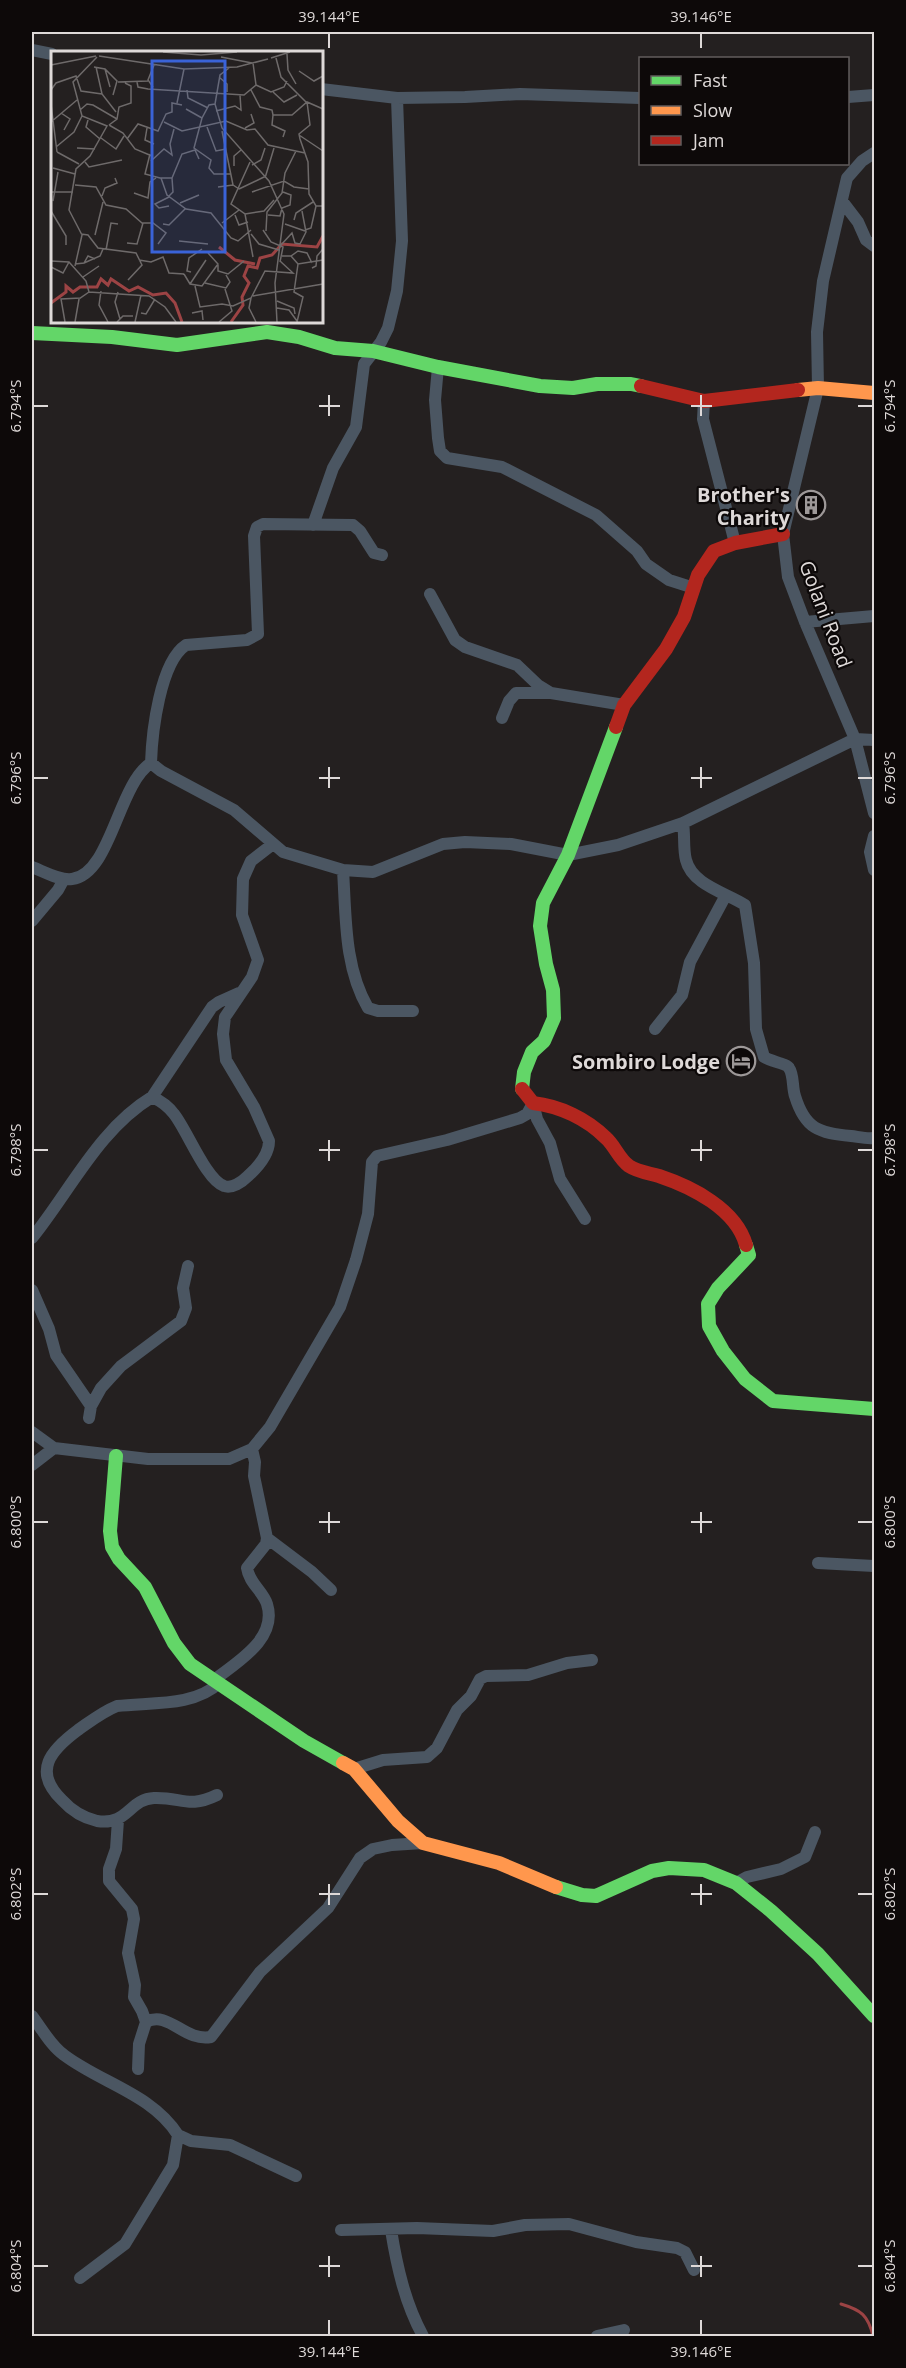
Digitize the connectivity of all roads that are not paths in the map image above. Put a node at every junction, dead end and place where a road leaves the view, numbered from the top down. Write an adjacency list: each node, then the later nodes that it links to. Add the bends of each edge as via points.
1 (33, 53): 2 (street)
2 (51, 54)
3 (322, 89): 6 (street)
4 (874, 95): 5 (street)
5 (849, 97)
6 (397, 98): 7 (street, via 520,94); 12 (street, via 400,268 388,328)
7 (639, 98)
8 (874, 153): 9 (street, Golani Road, via 862,160 847,178)
9 (842, 201): 10 (street, via 866,240); 14 (street, Golani Road, via 823,281 817,332)
10 (874, 246)
11 (32, 333): 12 (street, via 177,345 267,332 335,348)
12 (373, 351): 13 (street); 17 (street, via 364,364 356,427 333,468)
13 (438, 366): 16 (street, via 540,386 631,384); 21 (street, via 438,438 440,451 447,458 502,467 596,515 646,564 669,580)
14 (818, 388): 15 (street); 16 (street); 18 (street, Golani Road)
15 (874, 393)
16 (704, 401): 19 (street, via 703,419)
17 (313, 525): 20 (street, via 353,525 374,553); 30 (street, via 263,524 254,531 258,634 247,640 186,645 174,656 156,711)
18 (783, 534): 19 (street); 24 (street, Golani Road, via 788,577)
19 (735, 543): 21 (street, via 714,551)
20 (382, 555)
21 (694, 588): 26 (street, via 684,617 666,649)
22 (430, 594): 25 (street, via 455,640 517,665)
23 (874, 616): 24 (street)
24 (805, 622): 28 (street, Golani Road)
25 (551, 693): 26 (street); 27 (street, via 516,693)
26 (624, 705): 35 (street)
27 (502, 718)
28 (855, 739): 29 (street); 31 (street, Golani Road); 32 (street)
29 (874, 740)
30 (152, 763): 34 (street, via 234,810); 39 (street, via 136,776 115,827 93,863 81,876)
31 (874, 813)
32 (683, 823): 35 (street, via 618,845); 40 (street, via 690,868 700,880)
33 (874, 836): 38 (street, via 870,852)
34 (273, 844): 37 (street, via 291,855); 42 (street, via 251,861 243,879 242,915 258,960)
35 (568, 855): 37 (street, via 511,844 465,842 442,844 373,872); 46 (street, via 543,903 540,926 553,990 554,1018 524,1072 522,1088)
36 (32, 867): 39 (street)
37 (343, 870): 43 (street, via 348,941 360,995 368,1008)
38 (874, 870)
39 (64, 879): 41 (street)
40 (726, 895): 44 (street, via 690,962 682,995); 47 (street, via 745,905 748,913 756,1029 764,1057 790,1068 794,1094 814,1126 827,1134)
41 (32, 921)
42 (240, 993): 45 (street, via 212,1007); 45 (street, via 225,1017 223,1034 226,1060 269,1141 259,1167 232,1187 222,1186 174,1114)
43 (413, 1011)
44 (655, 1029)
45 (152, 1097): 49 (street, via 139,1105 103,1143)
46 (533, 1103): 48 (street, via 560,1179); 52 (street, via 549,1103 591,1127 608,1139 629,1166 685,1186 718,1205 737,1226 747,1241 749,1255 708,1304 709,1326 745,1379 773,1401); 55 (street, via 520,1118 377,1156 372,1162 368,1214 340,1307 270,1427)
47 (874, 1138)
48 (585, 1219)
49 (32, 1238)
50 (188, 1266): 51 (street, via 183,1288 186,1308 180,1321 121,1366 101,1388 90,1412 56,1355)
51 (32, 1290)
52 (874, 1409)
53 (32, 1432): 54 (street)
54 (54, 1448): 56 (street); 57 (street)
55 (252, 1449): 56 (street, via 229,1459); 58 (street)
56 (116, 1456): 63 (street, via 112,1547 145,1587 174,1643 190,1664)
57 (32, 1465)
58 (267, 1538): 61 (street); 63 (street, via 247,1568 248,1576 267,1604 269,1622 263,1638)
59 (818, 1563): 60 (street)
60 (874, 1566)
61 (331, 1590)
62 (592, 1659): 64 (street, via 528,1675 486,1676 456,1710 437,1748 427,1757 383,1760)
63 (217, 1682): 64 (street, via 304,1741); 66 (street, via 212,1690 192,1697 107,1710 50,1755 50,1785 64,1803 87,1818)
64 (354, 1769): 68 (street, via 398,1821)
65 (217, 1795): 66 (street, via 192,1803 147,1799)
66 (118, 1820): 72 (street, via 109,1881 132,1909 128,1953 134,1997)
67 (814, 1832): 69 (street, via 805,1857)
68 (423, 1843): 69 (street, via 499,1863 582,1895 596,1896 652,1871 669,1868 704,1870); 72 (street, via 373,1849 360,1858 328,1908 260,1972 211,2037 191,2036 162,2018)
69 (736, 1883): 71 (street, via 818,1954)
70 (32, 2016): 74 (street, via 62,2054 143,2101)
71 (874, 2016)
72 (146, 2022): 73 (street, via 139,2044)
73 (138, 2069)
74 (178, 2134): 75 (street, via 192,2141 230,2145); 79 (street, via 173,2165 125,2244)
75 (296, 2176)
76 (341, 2230): 77 (street)
77 (391, 2230): 78 (street, via 493,2230 569,2224 677,2248 685,2252); 81 (street, via 401,2280)
78 (694, 2270)
79 (80, 2278)
80 (624, 2330): 82 (street)
81 (423, 2337)
82 (597, 2337)

